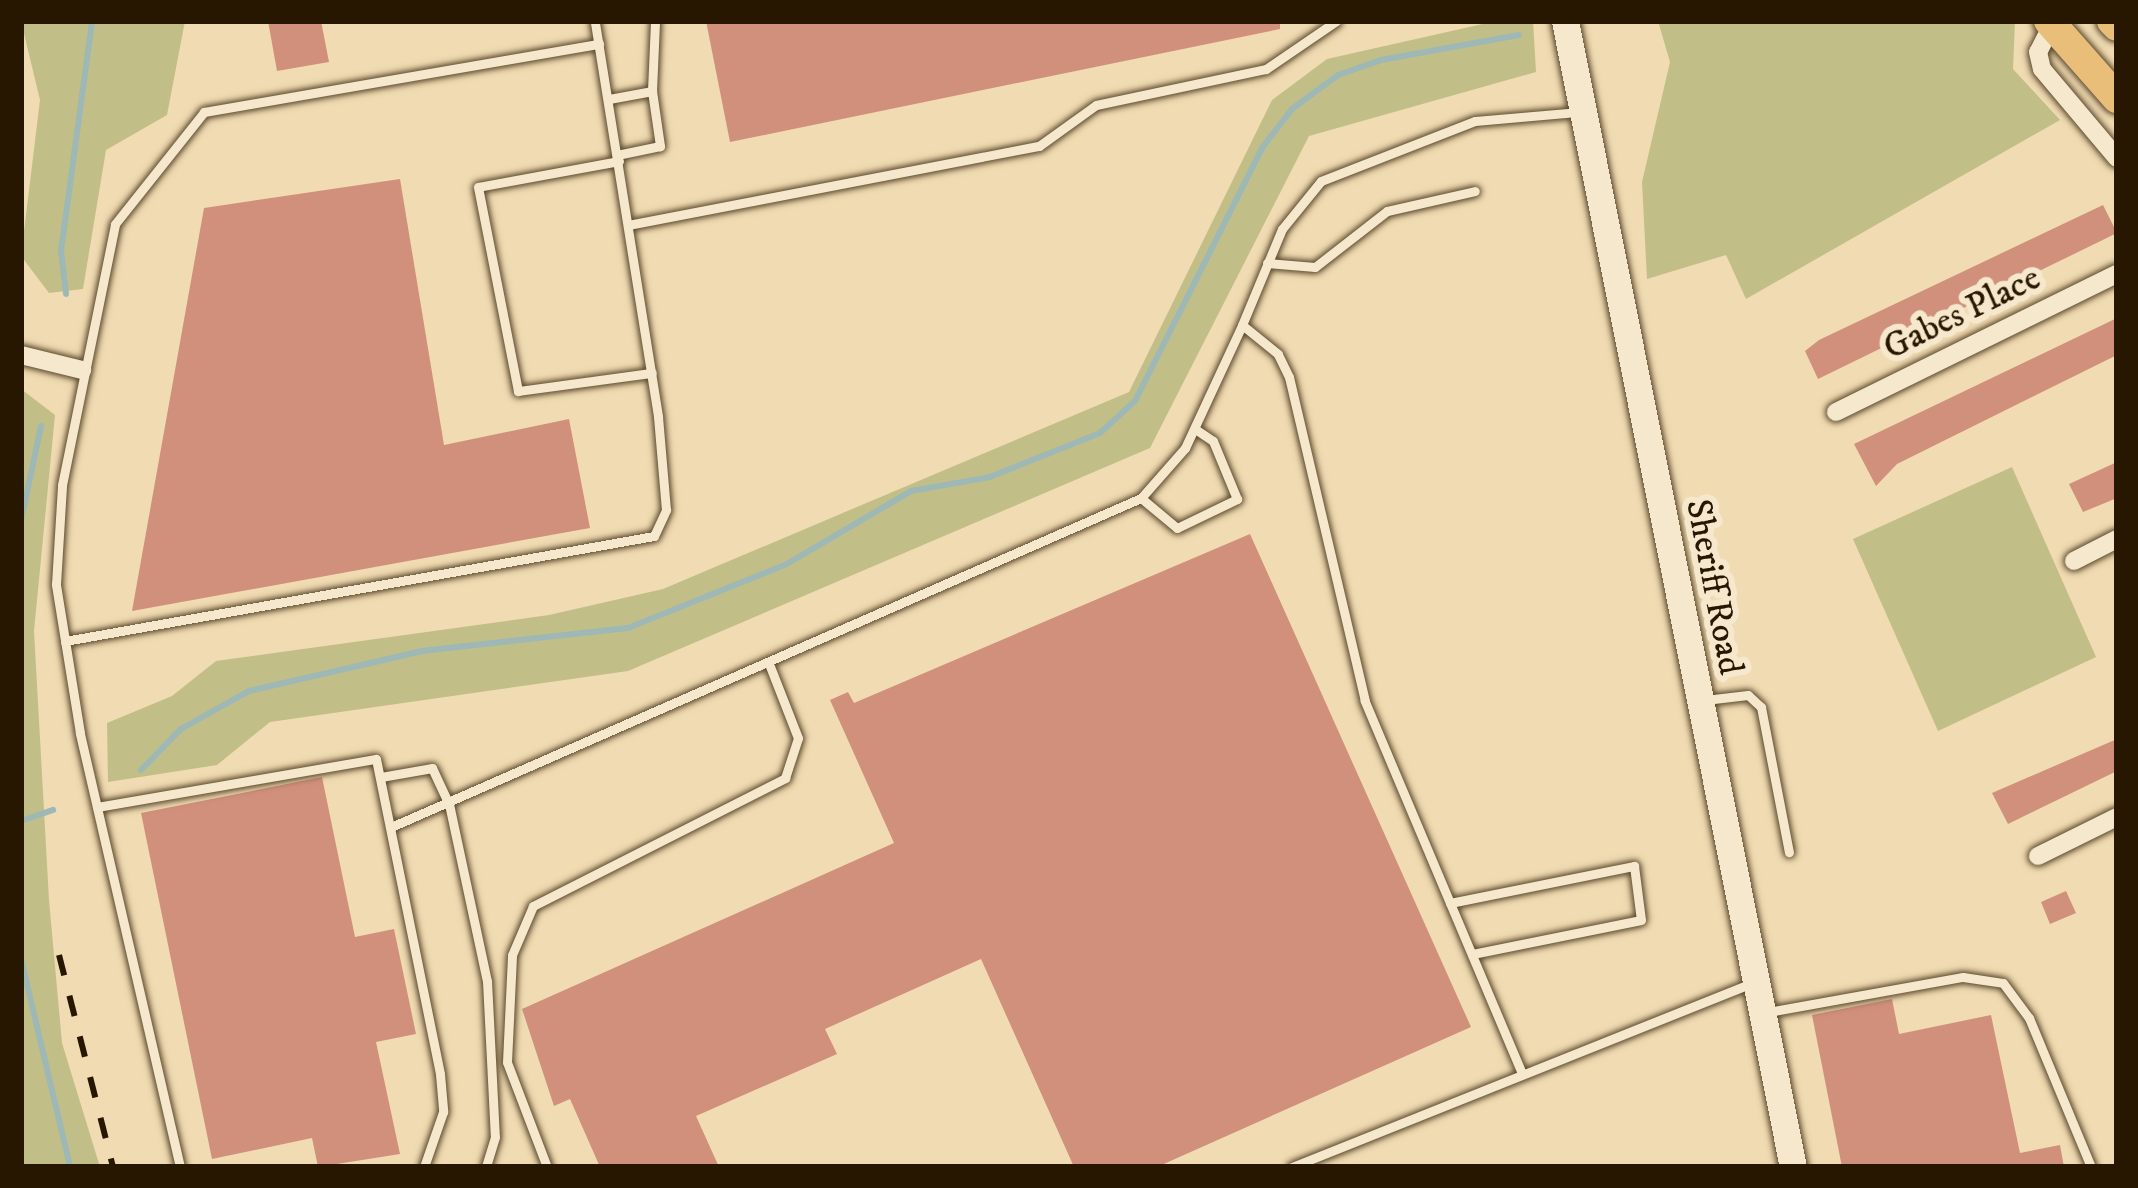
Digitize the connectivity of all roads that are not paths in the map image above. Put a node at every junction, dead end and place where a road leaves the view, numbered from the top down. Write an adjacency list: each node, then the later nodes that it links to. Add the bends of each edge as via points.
1 (596, 21): 6 (lane)
2 (655, 21): 7 (lane)
3 (1336, 21): 14 (lane, via 1266,69 1096,105 1039,146)
4 (1565, 21): 10 (main road, Sheriff Road)
5 (2050, 23): 8 (main road); 12 (street, via 2038,52 2042,69)
6 (599, 44): 9 (lane); 19 (lane, via 204,112 124,204)
7 (652, 91): 9 (lane); 11 (lane, via 660,146)
8 (2117, 98)
9 (608, 99): 11 (lane)
10 (1583, 111): 15 (lane, via 1474,121 1334,175 1297,207); 28 (main road, Sheriff Road)
11 (618, 158): 14 (lane); 20 (lane, via 478,187 518,391)
12 (2117, 158)
13 (1475, 191): 15 (lane, via 1387,211 1315,267)
14 (628, 225): 20 (lane)
15 (1267, 263): 17 (lane)
16 (2117, 274): 21 (street, Gabes Place)
17 (1241, 326): 22 (lane); 36 (lane, via 1278,354 1288,377 1365,701)
18 (21, 355): 19 (street)
19 (82, 370): 26 (lane, via 56,530)
20 (652, 374): 26 (lane, via 666,509 654,536)
21 (1836, 412)
22 (1195, 430): 23 (lane); 23 (lane, via 1213,441 1237,500 1177,528)
23 (1141, 498): 27 (lane)
24 (2117, 539): 25 (street)
25 (2074, 561)
26 (65, 641): 31 (lane)
27 (770, 666): 30 (lane); 44 (lane, via 798,738 785,778 533,906 509,976 507,1062)
28 (1700, 700): 34 (lane, via 1748,695 1761,706); 38 (main road, Sheriff Road)
29 (381, 777): 30 (lane, via 432,768); 31 (lane, via 376,759 357,761); 33 (lane)
30 (449, 804): 33 (lane); 43 (lane, via 487,981 495,1137)
31 (97, 807): 41 (lane)
32 (2117, 817): 35 (street)
33 (391, 827): 42 (lane, via 440,1074 443,1112)
34 (1789, 852)
35 (2038, 856)
36 (1450, 903): 37 (lane); 37 (lane, via 1634,866 1641,920)
37 (1472, 954): 40 (lane)
38 (1756, 981): 39 (main road, Sheriff Road); 40 (lane)
39 (1762, 1013): 46 (main road, Sheriff Road); 47 (lane, via 1963,977 2003,982 2029,1018)
40 (1521, 1071): 45 (lane)
41 (180, 1167)
42 (424, 1167)
43 (486, 1167)
44 (547, 1167)
45 (1292, 1167)
46 (1793, 1167)
47 (2091, 1167)

